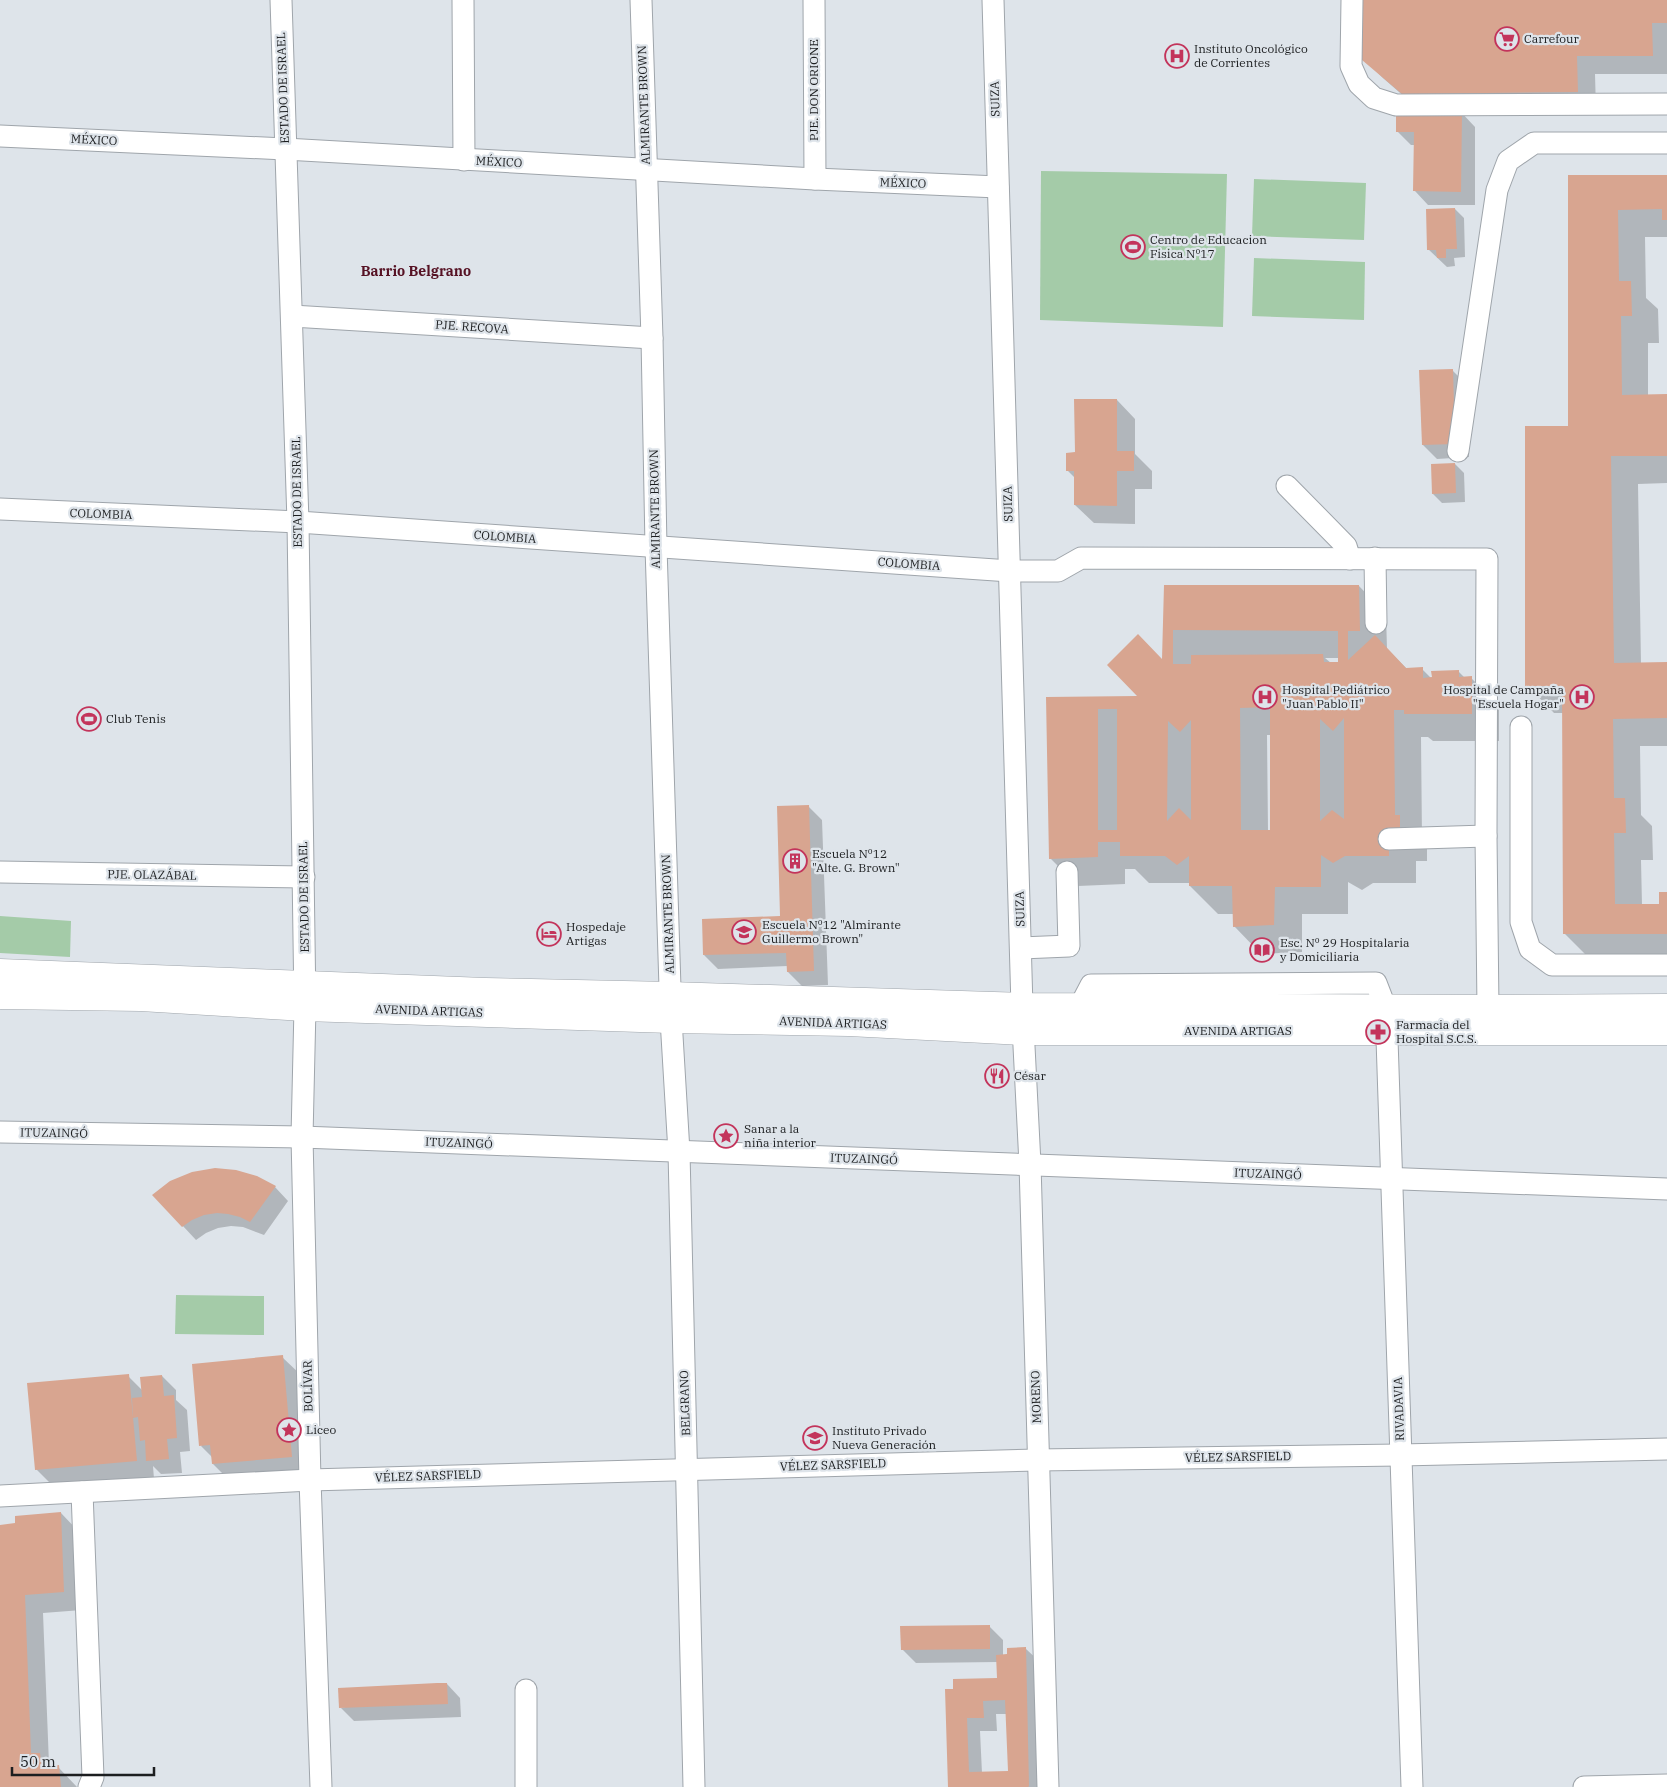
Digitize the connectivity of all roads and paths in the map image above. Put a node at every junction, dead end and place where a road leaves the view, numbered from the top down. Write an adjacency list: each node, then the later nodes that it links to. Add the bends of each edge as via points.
1 (281, 0): 10 (street, ESTADO DE ISRAEL)
2 (463, 0): 11 (street)
3 (641, 0): 12 (street, ALMIRANTE BROWN)
4 (814, 0): 13 (street, PJE. DON ORIONE)
5 (993, 0): 14 (street, SUIZA)
6 (1352, 0): 7 (street, via 1351,66 1359,84 1374,98 1388,103)
7 (1667, 104)
8 (0, 136): 10 (street, MÉXICO)
9 (1667, 143): 17 (street, via 1534,143 1508,161 1497,190)
10 (285, 149): 11 (street, MÉXICO); 15 (street, ESTADO DE ISRAEL)
11 (464, 160): 12 (street, MÉXICO)
12 (646, 170): 13 (street, MÉXICO); 16 (street, ALMIRANTE BROWN)
13 (815, 179): 14 (street, MÉXICO)
14 (998, 187): 24 (street, SUIZA)
15 (292, 316): 16 (street, PJE. RECOVA); 20 (street, ESTADO DE ISRAEL)
16 (652, 338): 21 (street, ALMIRANTE BROWN)
17 (1458, 451)
18 (1286, 486): 23 (street, via 1346,546)
19 (0, 509): 20 (street, COLOMBIA)
20 (298, 522): 21 (street, COLOMBIA); 31 (street, ESTADO DE ISRAEL)
21 (656, 547): 24 (street, COLOMBIA); 39 (street, ALMIRANTE BROWN)
22 (1376, 558): 23 (street, COLOMBIA); 25 (street); 27 (street, COLOMBIA, via 1487,559)
23 (1350, 559): 24 (street, COLOMBIA, via 1082,558 1058,571)
24 (1010, 571): 34 (street, SUIZA)
25 (1376, 624)
26 (1522, 727): 33 (street)
27 (1486, 836): 28 (street); 32 (street)
28 (1390, 839)
29 (0, 872): 31 (street, PJE. OLAZÁBAL)
30 (1067, 872): 34 (street, via 1069,946)
31 (304, 878): 38 (street, ESTADO DE ISRAEL)
32 (1487, 922): 33 (street); 41 (street)
33 (1521, 922): 35 (street, via 1530,950 1552,965)
34 (1021, 948): 42 (street, SUIZA)
35 (1667, 965)
36 (0, 973): 38 (main road, AVENIDA ARTIGAS)
37 (0, 995): 38 (main road, AVENIDA ARTIGAS)
38 (305, 996): 39 (main road, AVENIDA ARTIGAS); 46 (street, BOLÍVAR)
39 (671, 1007): 42 (main road, AVENIDA ARTIGAS, via 849,1022); 47 (street, BELGRANO)
40 (1667, 1008): 41 (main road, AVENIDA ARTIGAS)
41 (1488, 1009): 43 (main road, AVENIDA ARTIGAS)
42 (1023, 1019): 43 (main road, AVENIDA ARTIGAS); 43 (main road, AVENIDA ARTIGAS, via 1079,1008); 48 (street, MORENO)
43 (1386, 1020): 44 (main road, AVENIDA ARTIGAS); 49 (street, RIVADAVIA)
44 (1667, 1031)
45 (0, 1132): 46 (street, ITUZAINGÓ)
46 (302, 1137): 47 (street, ITUZAINGÓ); 55 (street, BOLÍVAR)
47 (679, 1152): 48 (street, ITUZAINGÓ); 54 (street, BELGRANO)
48 (1030, 1164): 49 (street, ITUZAINGÓ); 53 (street, MORENO)
49 (1392, 1179): 50 (street, ITUZAINGÓ); 52 (street, RIVADAVIA)
50 (1667, 1189)
51 (1667, 1449): 52 (street, VÉLEZ SARSFIELD)
52 (1400, 1456): 53 (street, VÉLEZ SARSFIELD); 65 (street, RIVADAVIA)
53 (1037, 1460): 54 (street, VÉLEZ SARSFIELD); 64 (street, MORENO)
54 (687, 1469): 55 (street, VÉLEZ SARSFIELD); 63 (street, BELGRANO)
55 (310, 1480): 56 (street, VÉLEZ SARSFIELD); 61 (street, BOLÍVAR)
56 (82, 1492): 57 (street, VÉLEZ SARSFIELD); 60 (street, via 92,1777)
57 (0, 1496)
58 (526, 1690): 62 (street)
59 (1667, 1785): 66 (street)
60 (89, 1787)
61 (321, 1787)
62 (526, 1787)
63 (694, 1787)
64 (1048, 1787)
65 (1412, 1787)
66 (1584, 1787)

